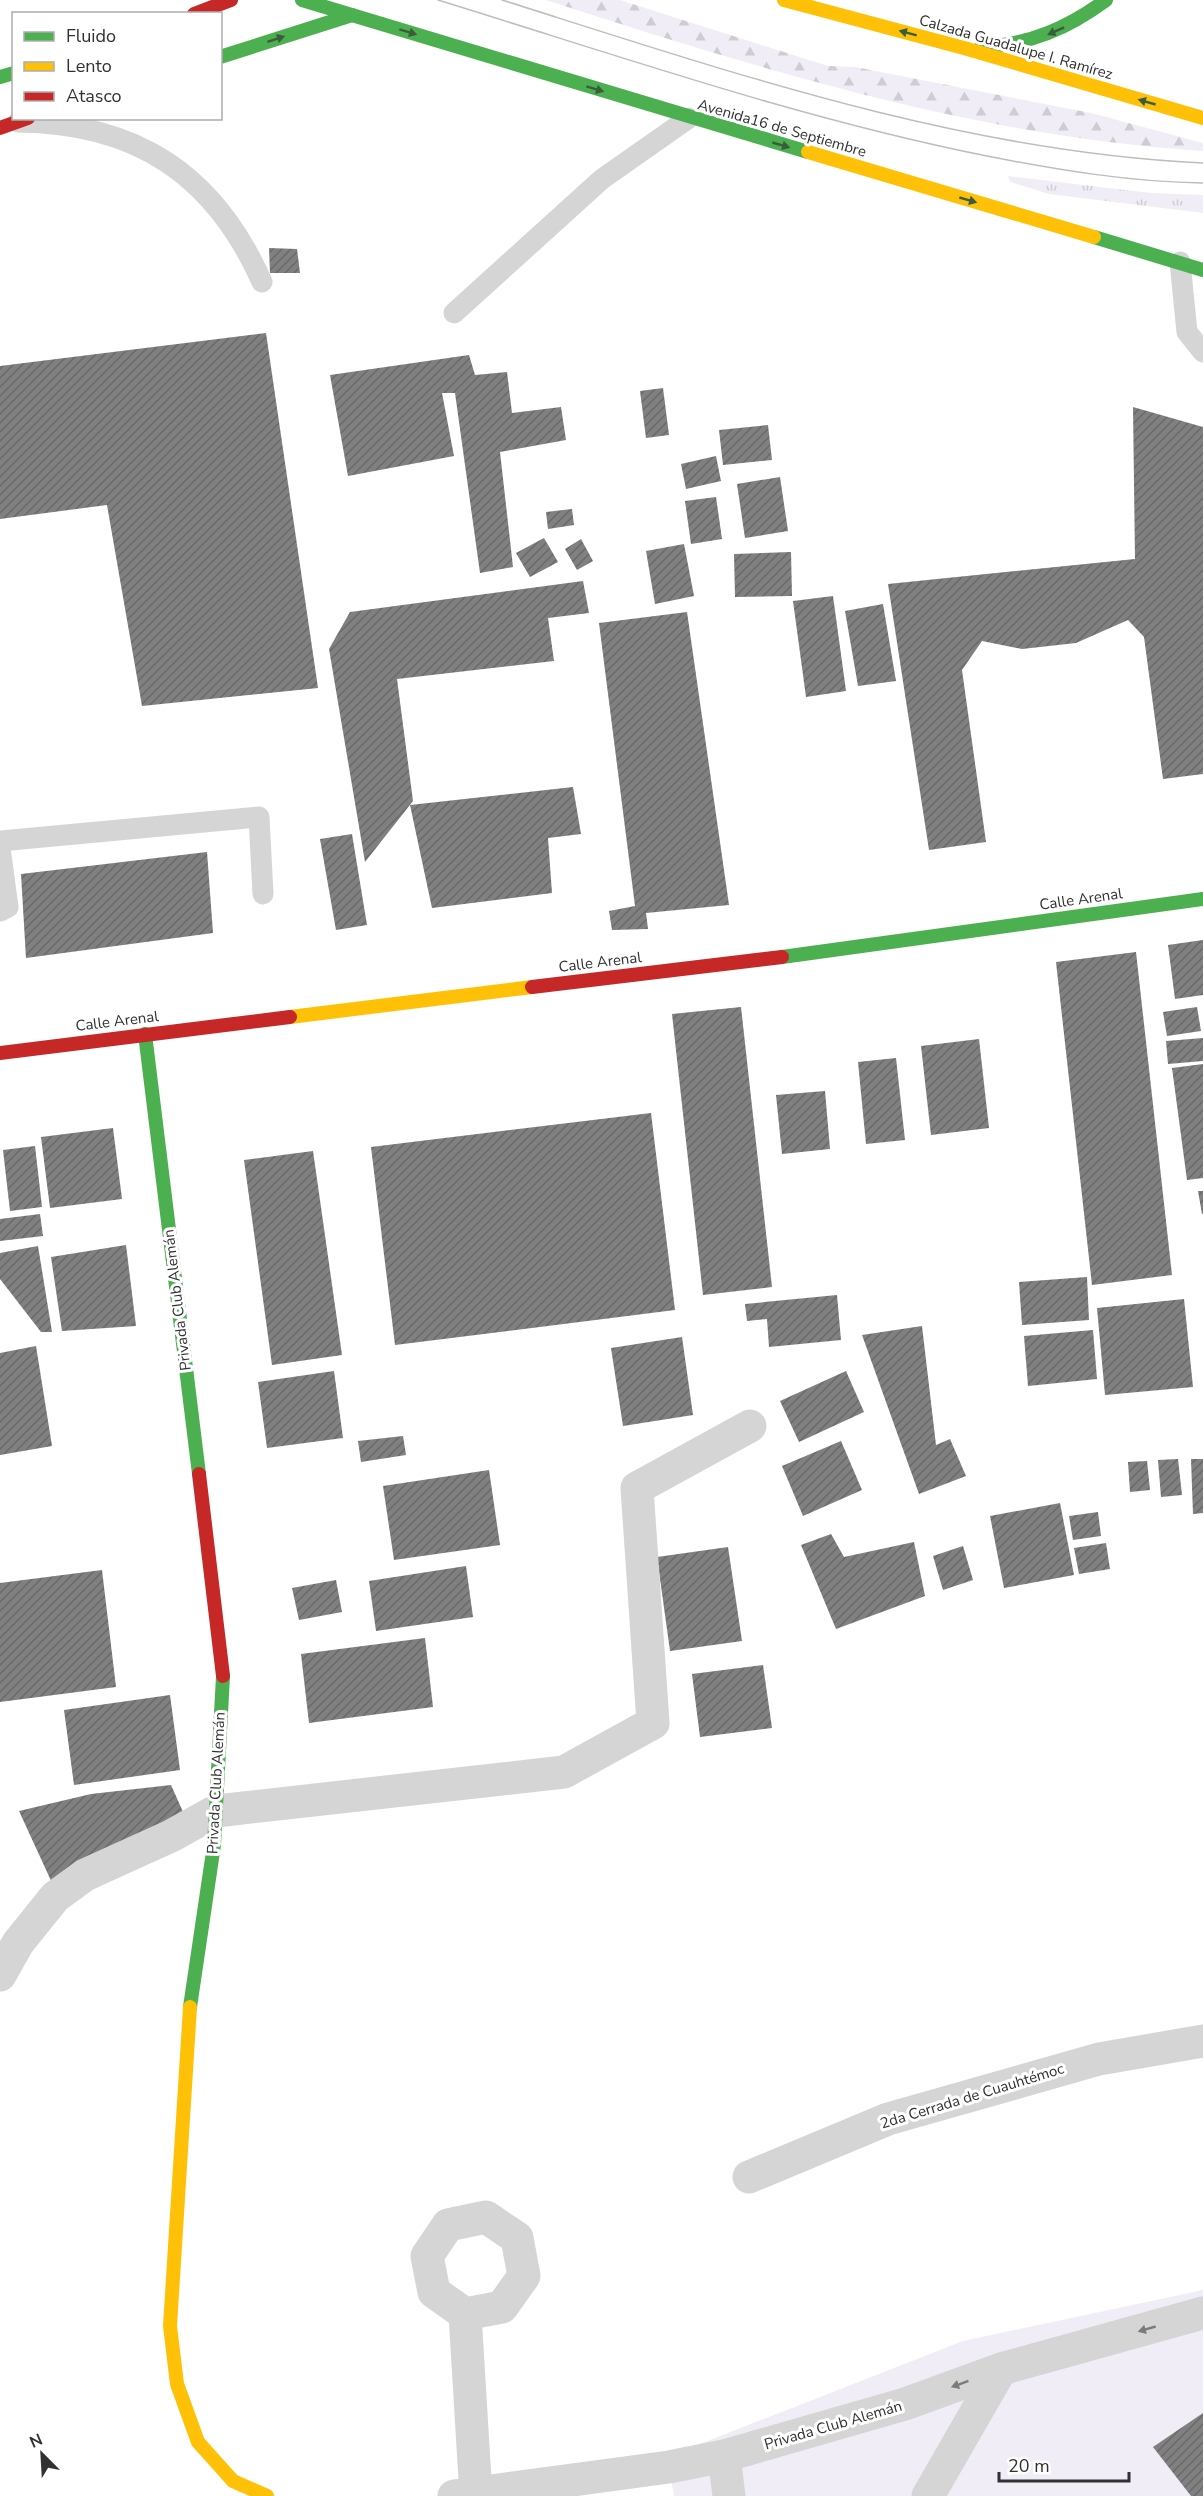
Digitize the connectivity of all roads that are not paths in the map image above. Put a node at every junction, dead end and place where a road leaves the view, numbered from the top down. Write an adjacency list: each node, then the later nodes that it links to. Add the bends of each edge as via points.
1 (231, 0): 5 (street)
2 (302, 0): 6 (street, Avenida16 de Septiembre)
3 (784, 0): 7 (street, Calzada Guadalupe I. Ramírez, one-way to 3)
4 (1106, 0): 7 (street, one-way to 7, via 1057,31 1027,42)
5 (199, 12)
6 (352, 15): 8 (street, one-way to 6); 9 (street, Avenida16 de Septiembre, one-way to 9)
7 (964, 48): 10 (street, Calzada Guadalupe I. Ramírez, one-way to 7)
8 (222, 56)
9 (689, 118): 12 (street, Avenida16 de Septiembre, one-way to 12); 16 (lane, via 602,179)
10 (1203, 118)
11 (15, 123): 15 (lane, via 51,122 84,127 147,150 176,168 228,218 248,248)
12 (1180, 262): 13 (street); 14 (street, Avenida16 de Septiembre); 17 (lane, via 1188,332)
13 (1203, 262)
14 (1203, 270)
15 (262, 282)
16 (454, 313)
17 (1203, 352)
18 (0, 841): 20 (lane, via 259,817)
19 (0, 848): 22 (lane, via 8,907)
20 (263, 894)
21 (1203, 899): 23 (street, Calle Arenal, via 902,942)
22 (0, 911)
23 (145, 1034): 24 (street, Calle Arenal); 26 (street, Privada Club Alemán, via 222,1673)
24 (0, 1053)
25 (750, 1426): 26 (street, via 637,1488 653,1723 564,1773)
26 (216, 1811): 27 (street, via 85,1875 55,1897 18,1943); 35 (street, Privada Club Alemán, via 191,1996 170,2326 177,2384 198,2442 233,2481)
27 (0, 1975)
28 (1203, 2041): 29 (street, 2da Cerrada de Cuauhtémoc, via 1099,2059 888,2119)
29 (749, 2177)
30 (1203, 2313): 32 (street, Privada Club Alemán, one-way to 32)
31 (465, 2314): 34 (street)
32 (1001, 2369): 33 (street, Privada Club Alemán, one-way to 33, via 906,2404); 37 (street)
33 (724, 2456): 34 (street, Privada Club Alemán); 36 (street)
34 (469, 2495)
35 (267, 2496)
36 (729, 2496)
37 (928, 2496)

